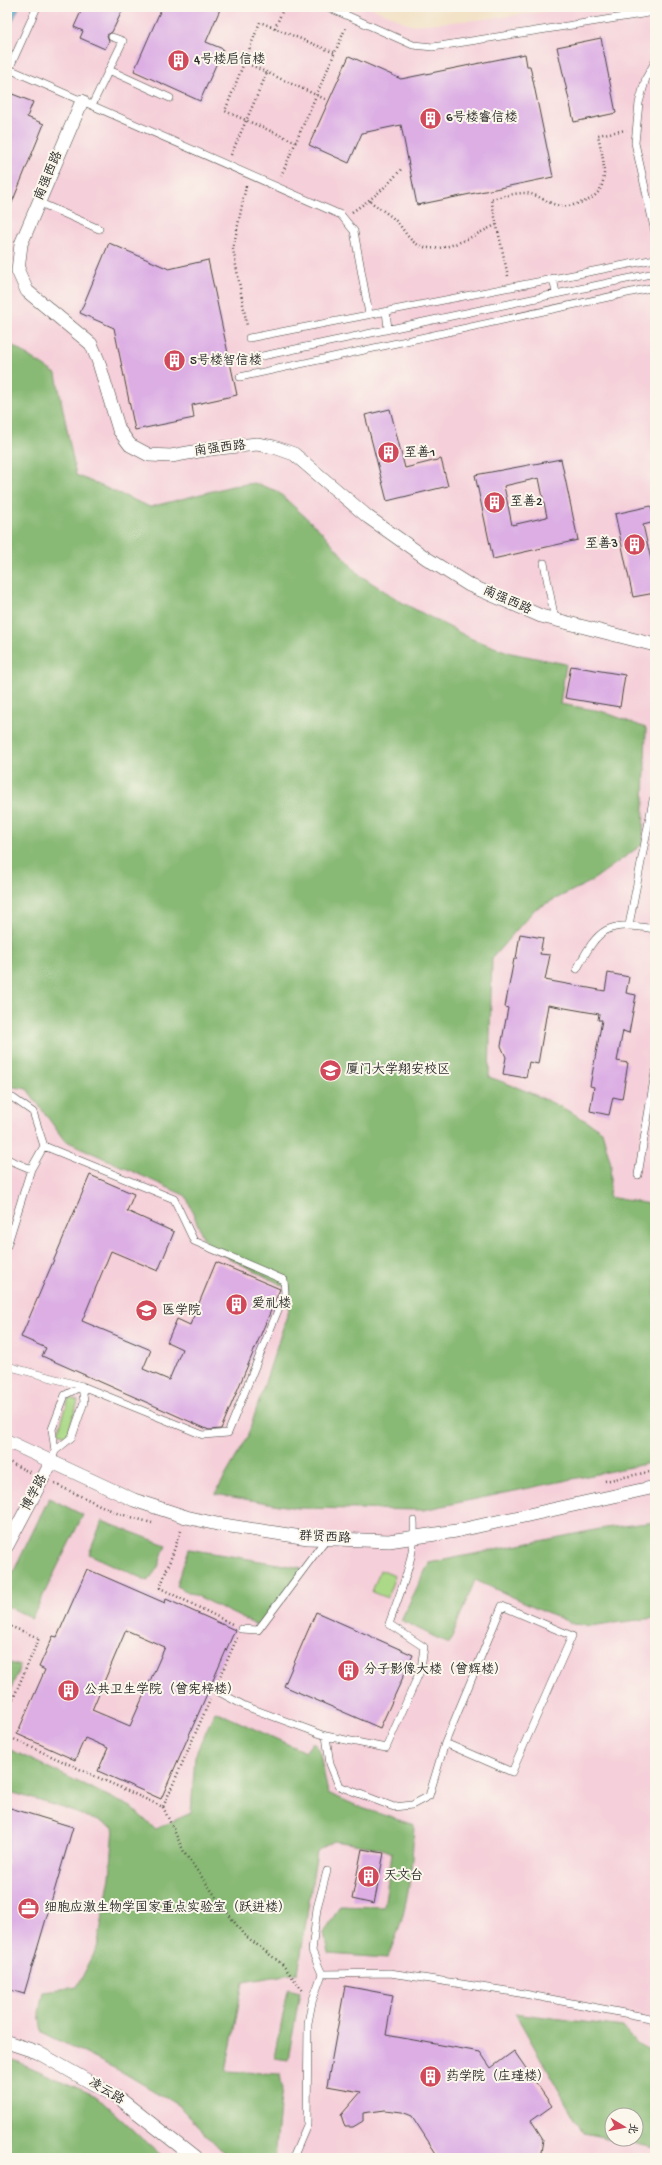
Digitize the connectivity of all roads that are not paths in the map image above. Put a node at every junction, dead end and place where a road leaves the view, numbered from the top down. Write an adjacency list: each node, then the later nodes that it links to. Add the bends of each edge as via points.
1 (38, 7): 6 (lane)
2 (328, 7): 3 (lane, via 413,46 433,47)
3 (655, 12)
4 (112, 37): 7 (lane, via 122,41)
5 (655, 62): 12 (lane, via 644,84 639,103 635,143)
6 (8, 69): 9 (lane)
7 (109, 70): 8 (lane); 9 (lane)
8 (170, 98)
9 (87, 103): 10 (street, 南强西路); 19 (lane, via 344,218 354,231)
10 (38, 202): 11 (lane); 25 (street, 南强西路, via 21,244 18,271 27,291 91,344 119,430 130,445 149,455 164,456 257,444 274,446 294,454 368,517 426,558 469,585)
11 (99, 229)
12 (655, 232)
13 (655, 259): 15 (lane)
14 (655, 274): 17 (lane)
15 (553, 278): 17 (lane); 18 (lane)
16 (655, 288): 23 (lane)
17 (556, 293): 20 (lane)
18 (386, 311): 19 (lane); 20 (lane)
19 (369, 314): 21 (lane)
20 (388, 329): 22 (lane)
21 (249, 338)
22 (253, 358)
23 (240, 377)
24 (544, 563): 25 (lane)
25 (555, 620): 26 (street, 南强西路)
26 (655, 645)
27 (653, 800): 28 (lane)
28 (629, 925): 29 (lane); 30 (lane, via 603,930 590,944)
29 (655, 929)
30 (577, 969)
31 (655, 1073): 36 (lane)
32 (7, 1097): 33 (lane, via 13,1098 33,1112)
33 (44, 1146): 35 (lane); 39 (lane, via 174,1199 194,1241 284,1280 285,1294 228,1433 203,1435)
34 (7, 1160): 35 (lane)
35 (31, 1169): 37 (lane)
36 (638, 1175)
37 (7, 1246)
38 (7, 1366): 39 (lane)
39 (82, 1386): 41 (lane, via 84,1402 72,1437); 41 (lane, via 65,1395 52,1429)
40 (7, 1441): 41 (street, 群贤西路)
41 (54, 1456): 45 (street, 群贤西路, via 134,1500 186,1517 232,1527); 46 (street, 博学路)
42 (655, 1487): 44 (street, 群贤西路, via 456,1531)
43 (414, 1521): 44 (lane)
44 (415, 1537): 45 (street, 群贤西路, via 389,1541); 49 (lane, via 408,1570 389,1624 424,1647 421,1669 386,1748)
45 (326, 1539): 47 (lane, via 258,1630)
46 (7, 1546)
47 (241, 1629)
48 (215, 1690): 49 (lane, via 245,1706)
49 (326, 1736): 50 (lane, via 330,1764 339,1786 394,1808 412,1805 429,1796)
50 (445, 1742): 50 (lane, via 512,1772 572,1636 502,1606)
51 (326, 1871): 52 (lane, via 317,1908 312,1951)
52 (322, 1974): 53 (lane, via 390,1973); 57 (lane, via 308,2023 307,2125)
53 (653, 2017): 54 (lane)
54 (655, 2024)
55 (7, 2042): 56 (street, 凌云路, via 37,2052 120,2099)
56 (195, 2158)
57 (293, 2158)

